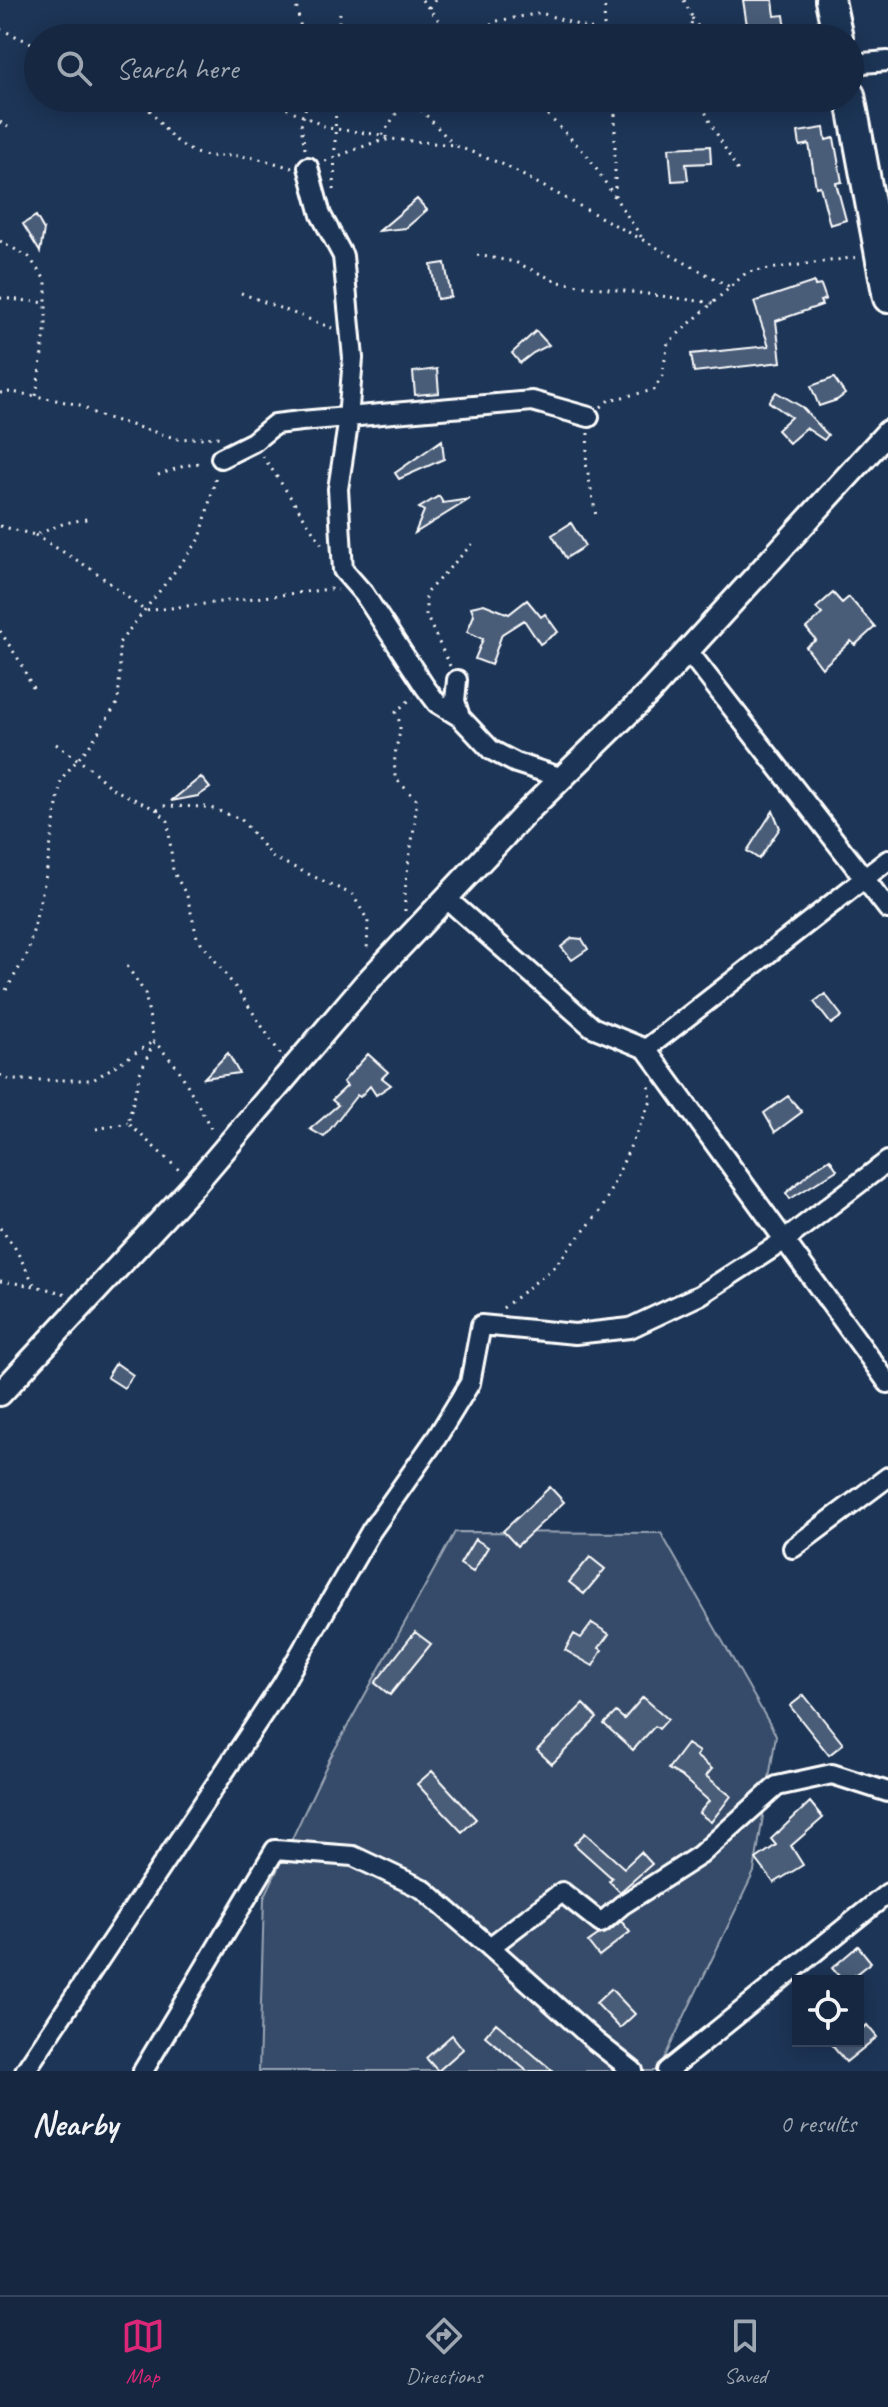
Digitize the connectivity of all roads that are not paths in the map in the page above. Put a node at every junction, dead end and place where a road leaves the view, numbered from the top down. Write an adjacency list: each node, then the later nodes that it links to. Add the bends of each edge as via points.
1 (830, 0): 2 (main road)
2 (835, 24)
3 (888, 61): 4 (street)
4 (864, 63)
5 (853, 112): 7 (main road)
6 (309, 171): 8 (street, via 321,215 343,256 353,358)
7 (888, 298)
8 (346, 416): 9 (street, via 532,401); 11 (street, via 275,424); 14 (street, via 338,489 343,570 437,703)
9 (589, 417)
10 (888, 432): 12 (street)
11 (221, 458)
12 (688, 651): 15 (street); 17 (street)
13 (457, 680): 14 (street)
14 (460, 717): 15 (street, via 491,750)
15 (563, 778): 18 (street)
16 (888, 860): 17 (street)
17 (865, 878): 19 (street); 20 (street)
18 (447, 899): 20 (street, via 592,1027); 24 (street)
19 (888, 909)
20 (646, 1049): 22 (street)
21 (888, 1161): 22 (street)
22 (785, 1240): 23 (street); 30 (street, via 700,1295 630,1328 575,1334 481,1325 470,1383 437,1437 371,1531 282,1685)
23 (888, 1383)
24 (0, 1394)
25 (888, 1477): 26 (street)
26 (793, 1548)
27 (888, 1792): 29 (street, via 832,1774 777,1786 700,1855 601,1923 562,1892)
28 (888, 1893): 33 (street)
29 (490, 1947): 31 (street, via 423,1889 353,1856 275,1850); 32 (street)
30 (25, 2071)
31 (143, 2071)
32 (633, 2071)
33 (667, 2071)

